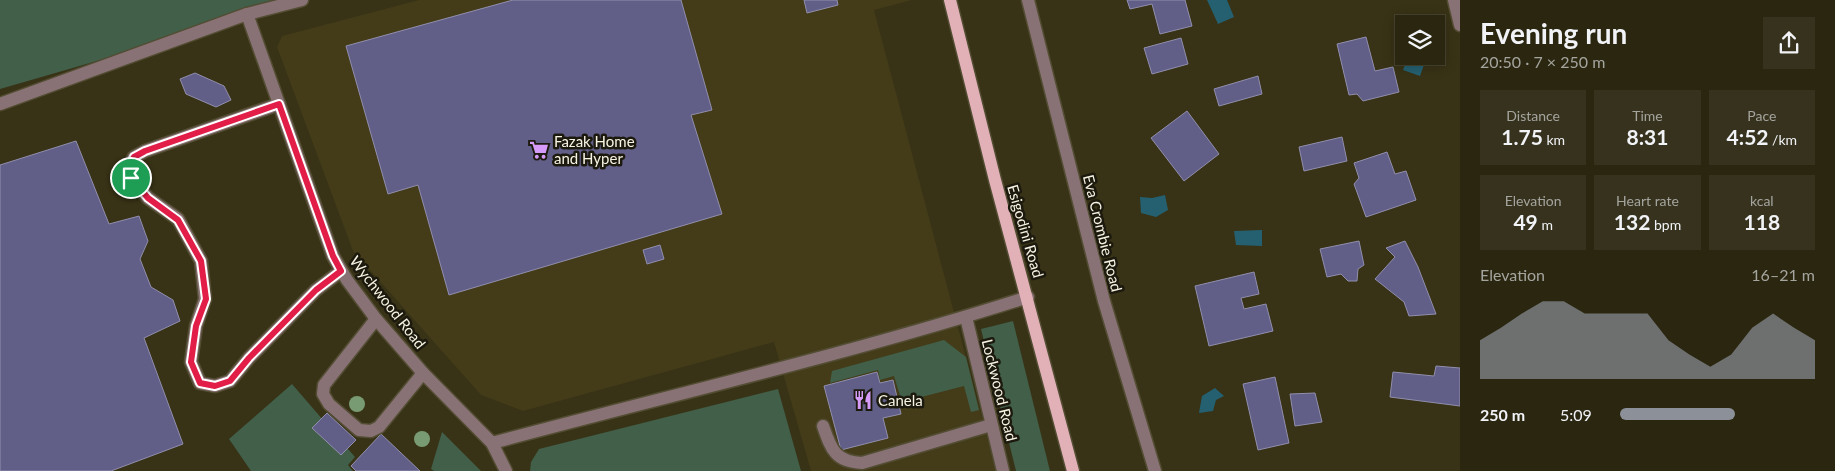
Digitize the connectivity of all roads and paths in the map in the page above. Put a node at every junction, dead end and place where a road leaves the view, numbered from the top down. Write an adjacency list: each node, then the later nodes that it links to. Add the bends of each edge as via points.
1 (302, 0): 5 (street)
2 (950, 0): 10 (main road, Esigodini Road)
3 (1028, 0): 20 (street, Eva Crombie Road, via 1104,301)
4 (1454, 0): 6 (street)
5 (247, 14): 7 (street); 8 (street, Wychwood Road)
6 (1460, 25)
7 (0, 104)
8 (279, 104): 9 (street, Wychwood Road); 9 (street, via 145,151 134,157 129,166 131,178 148,198 178,220 201,261 206,299 196,326 191,362 200,383 215,386 230,381 316,290)
9 (341, 271): 12 (street, Wychwood Road)
10 (1028, 296): 11 (street); 19 (main road, Esigodini Road)
11 (966, 317): 14 (street, Lockwood Road); 16 (street, via 770,372)
12 (376, 319): 13 (street, Wychwood Road); 13 (street, via 324,385 323,394 329,404 359,430 371,431 379,427)
13 (423, 373): 16 (street, Wychwood Road)
14 (991, 425): 15 (street, via 862,463 854,463 835,454); 18 (street, Lockwood Road)
15 (822, 426)
16 (492, 443): 17 (street, Wychwood Road)
17 (506, 471)
18 (1003, 471)
19 (1073, 471)
20 (1155, 471)

